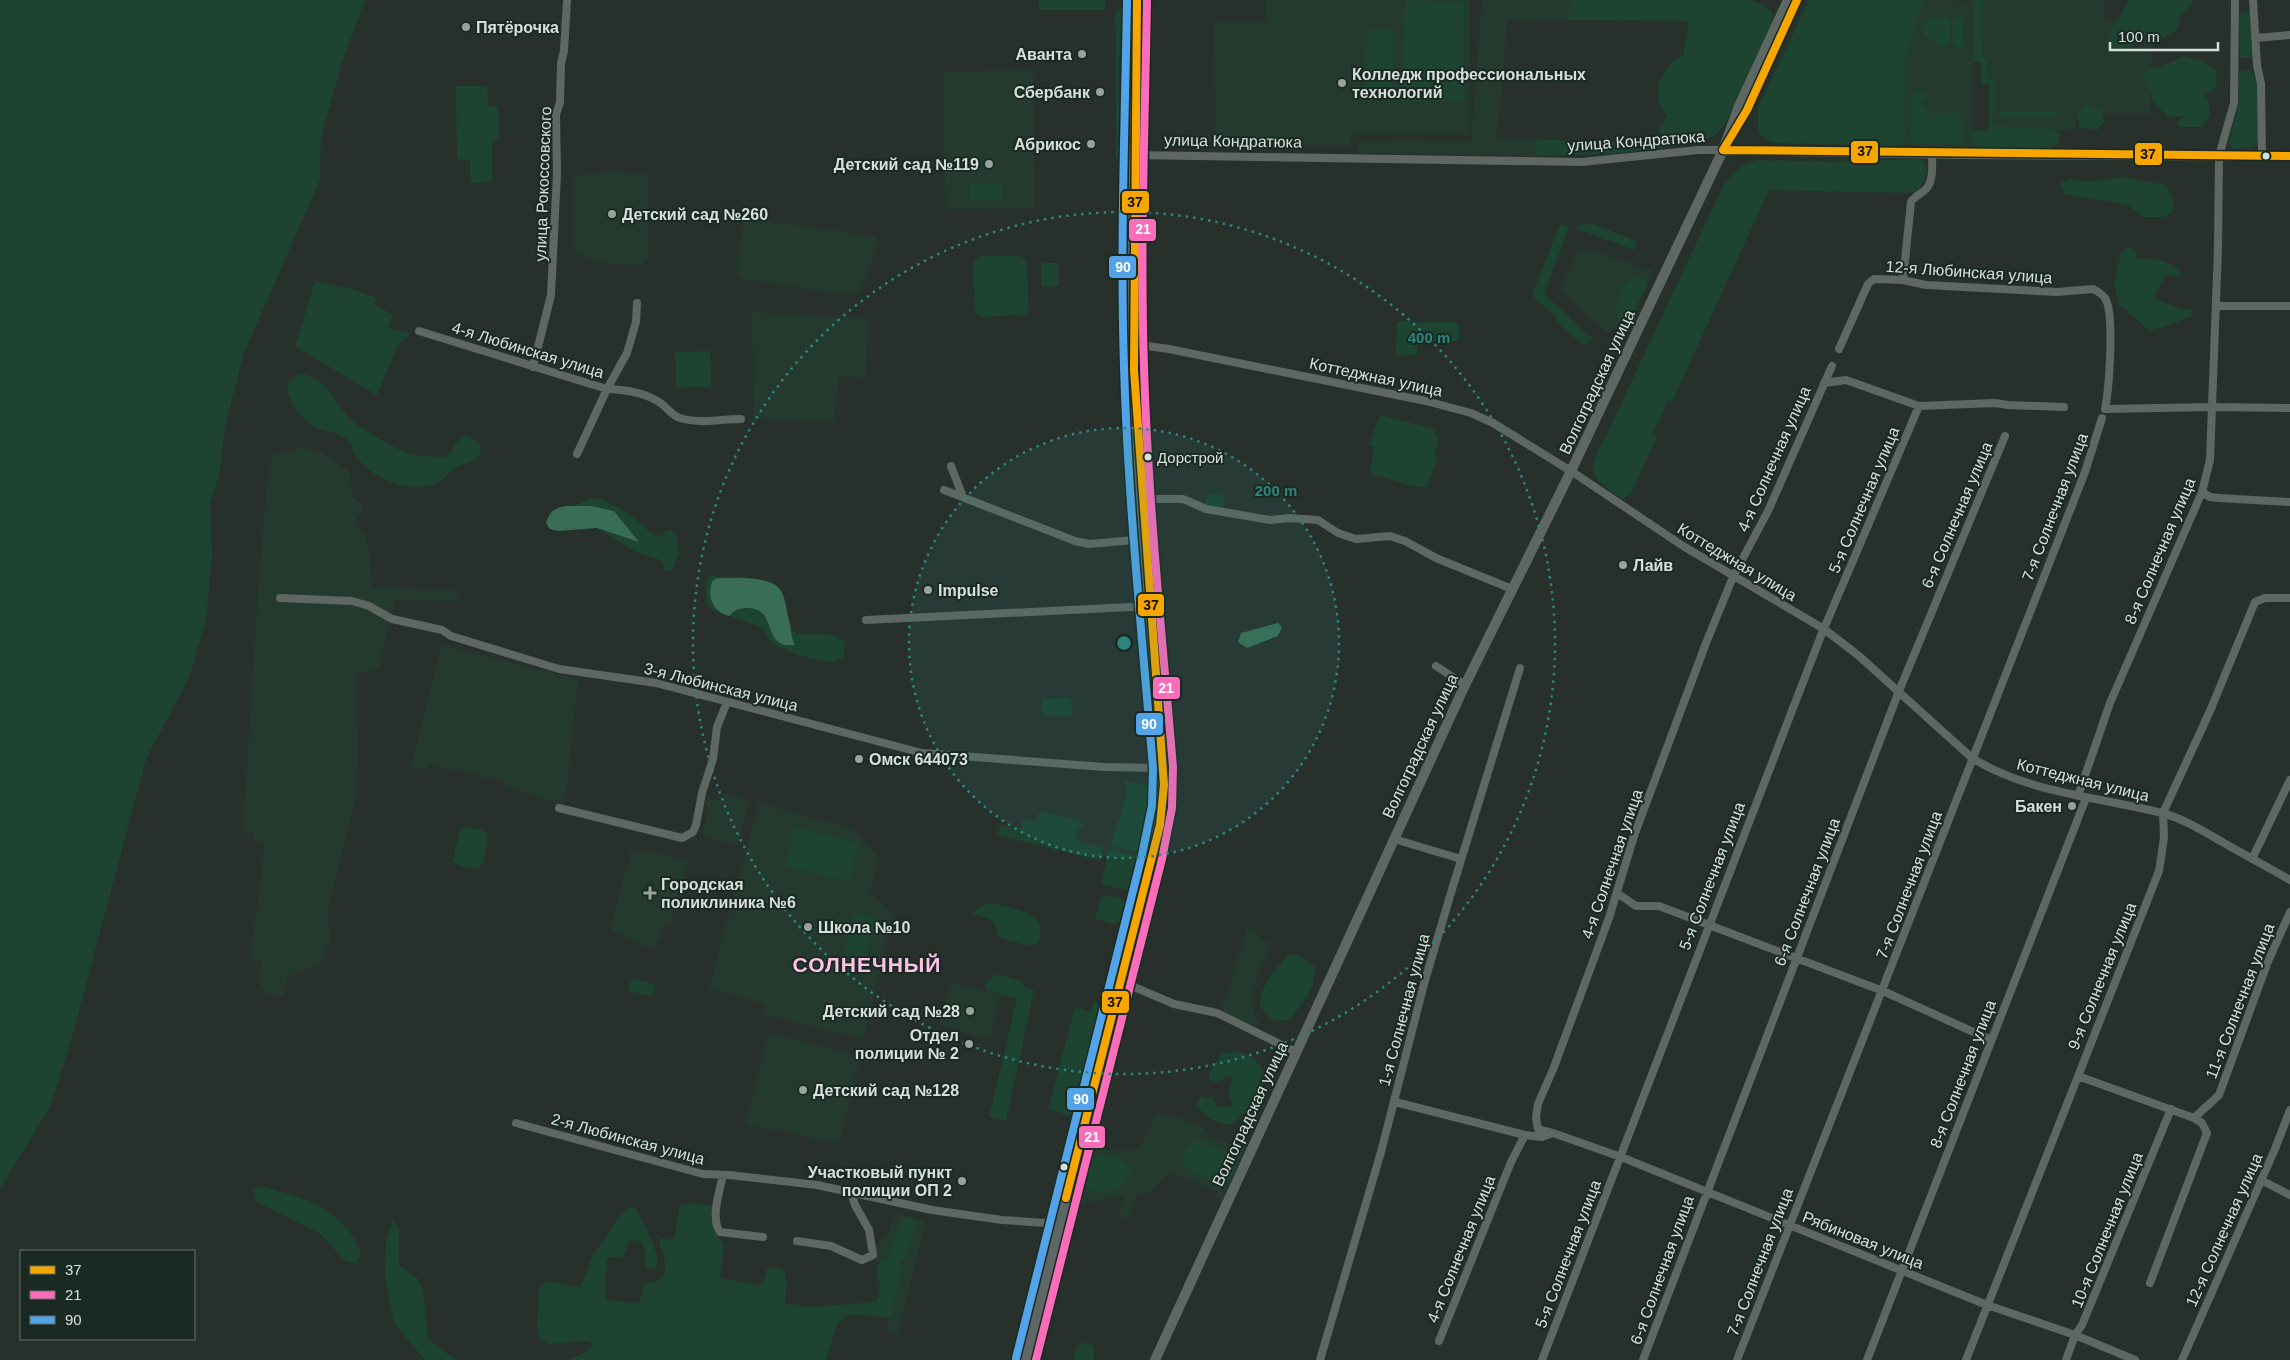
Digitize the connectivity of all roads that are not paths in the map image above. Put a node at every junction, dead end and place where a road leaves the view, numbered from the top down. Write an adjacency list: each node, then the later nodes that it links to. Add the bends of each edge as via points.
1 (567, 0): 23 (street, улица Рокоссовского, via 560,102 556,114 557,174 551,296)
2 (1137, 0): 11 (main road)
3 (1788, 0): 9 (main road, Волгоградская улица, via 1739,106)
4 (1797, 0): 9 (main road, Волгоградская улица, via 1747,110)
5 (2235, 0): 12 (street, 8-я Солнечная улица, via 2234,103)
6 (2253, 0): 8 (street)
7 (2290, 35): 8 (street)
8 (2256, 38): 13 (street, via 2261,84)
9 (1723, 150): 10 (main road, улица Кондратюка); 11 (street, улица Кондратюка, via 1582,162); 35 (main road, Волгоградская улица)
10 (1932, 154): 12 (main road, улица Кондратюка); 15 (street, via 1928,188 1911,202)
11 (1134, 155): 20 (main road)
12 (2219, 156): 13 (main road, улица Кондратюка); 17 (street, 8-я Солнечная улица)
13 (2262, 156): 14 (main road, улица Кондратюка)
14 (2290, 156)
15 (1903, 280): 21 (street, 12-я Любинская улица, via 1874,279 1868,284); 27 (street, 12-я Любинская улица, via 1926,285 2057,292 2093,289 2105,298 2110,315 2106,409)
16 (637, 303): 25 (street, via 636,322 627,353)
17 (2216, 306): 18 (street); 27 (street, 8-я Солнечная улица)
18 (2290, 306)
19 (419, 331): 23 (street, 4-я Любинская улица)
20 (1133, 344): 35 (street, Коттеджная улица, via 1446,406 1493,423); 39 (main road)
21 (1839, 349)
22 (1832, 366): 24 (street, 4-я Солнечная улица)
23 (533, 367): 25 (street, 4-я Любинская улица)
24 (1824, 383): 26 (street, via 1846,380); 42 (street, 4-я Солнечная улица, via 1768,511)
25 (607, 389): 31 (street, 4-я Любинская улица, via 644,394 680,418 701,421); 33 (street)
26 (1919, 406): 28 (street, via 1995,403); 48 (street, 5-я Солнечная улица)
27 (2213, 407): 29 (street); 37 (street, 8-я Солнечная улица, via 2210,460)
28 (2064, 408)
29 (2290, 408)
30 (2102, 418): 54 (street, 7-я Солнечная улица, via 2085,472)
31 (741, 419)
32 (2005, 436): 52 (street, 6-я Солнечная улица)
33 (577, 454)
34 (951, 466): 38 (street)
35 (1572, 471): 42 (street, Коттеджная улица, via 1624,509); 43 (main road, Волгоградская улица)
36 (944, 490): 38 (street)
37 (2202, 492): 40 (street, via 2210,497); 57 (street, 8-я Солнечная улица, via 2110,703)
38 (963, 497): 41 (street, via 1075,541 1089,544)
39 (1142, 499): 41 (main road); 43 (street, via 1183,499 1206,509 1270,520 1318,520 1338,533 1356,539 1390,536)
40 (2290, 502)
41 (1145, 539): 46 (main road)
42 (1733, 577): 48 (street, Коттеджная улица); 65 (street, 4-я Солнечная улица, via 1634,836)
43 (1512, 589): 51 (main road, Волгоградская улица)
44 (280, 598): 53 (street, 3-я Любинская улица, via 352,601 392,619 442,630 450,636 559,669 643,681)
45 (2290, 598): 60 (street, 9-я Солнечная улица, via 2264,598 2256,602)
46 (1151, 606): 47 (street); 55 (main road)
47 (866, 620)
48 (1824, 629): 52 (street, Коттеджная улица); 67 (street, 5-я Солнечная улица)
49 (1436, 666): 51 (street)
50 (1520, 668): 62 (street, 1-я Солнечная улица)
51 (1465, 685): 61 (main road, Волгоградская улица)
52 (1899, 690): 54 (street, Коттеджная улица); 68 (street, 6-я Солнечная улица)
53 (727, 702): 55 (street, 3-я Любинская улица, via 922,753 1104,767); 59 (street, via 717,727 713,759 696,825 687,836 682,838)
54 (1972, 758): 57 (street, Коттеджная улица, via 2010,776); 70 (street, 7-я Солнечная улица)
55 (1163, 768): 69 (main road, via 1160,825)
56 (2290, 780): 63 (street)
57 (2078, 796): 58 (street, Коттеджная улица)
58 (2086, 798): 60 (street, Коттеджная улица); 71 (street, 8-я Солнечная улица)
59 (559, 808)
60 (2163, 813): 63 (street, Коттеджная улица, via 2200,829); 73 (street, 9-я Солнечная улица, via 2164,838 2158,871)
61 (1394, 838): 62 (street); 72 (main road, Волгоградская улица)
62 (1461, 859): 74 (street, 1-я Солнечная улица, via 1424,984)
63 (2252, 859): 64 (street, Коттеджная улица)
64 (2290, 880)
65 (1617, 893): 67 (street, via 1636,906 1659,906); 79 (street, 4-я Солнечная улица, via 1538,1104 1538,1129)
66 (2290, 912): 77 (street, 11-я Солнечная улица, via 2267,964 2219,1095)
67 (1708, 925): 68 (street); 81 (street, 5-я Солнечная улица)
68 (1797, 958): 70 (street); 85 (street, 6-я Солнечная улица)
69 (1120, 981): 72 (street, via 1174,1004 1217,1013); 87 (main road)
70 (1883, 991): 71 (street); 88 (street, 7-я Солнечная улица)
71 (1991, 1040): 91 (street, 8-я Солнечная улица)
72 (1296, 1052): 97 (main road, Волгоградская улица)
73 (2078, 1076): 75 (street); 93 (street, 9-я Солнечная улица)
74 (1395, 1102): 80 (street); 98 (street, 1-я Солнечная улица)
75 (2171, 1109): 77 (street); 94 (street, 10-я Солнечная улица, via 2082,1326)
76 (2290, 1110): 83 (street, 12-я Солнечная улица)
77 (2194, 1118): 92 (street, via 2202,1123 2207,1133)
78 (516, 1123): 82 (street, 2-я Любинская улица, via 703,1174)
79 (1553, 1133): 80 (street); 81 (street, Рябиновая улица)
80 (1525, 1135): 95 (street, 4-я Солнечная улица, via 1511,1162)
81 (1621, 1157): 85 (street, Рябиновая улица); 99 (street, 5-я Солнечная улица)
82 (723, 1175): 84 (street, 2-я Любинская улица); 89 (street, via 716,1222 720,1232)
83 (2261, 1180): 86 (street); 106 (street, 12-я Солнечная улица)
84 (851, 1192): 87 (street, 2-я Любинская улица, via 932,1210); 90 (street, via 869,1230 873,1255 862,1260 831,1246)
85 (1705, 1192): 88 (street, Рябиновая улица); 100 (street, 6-я Солнечная улица)
86 (2290, 1195)
87 (1060, 1224): 96 (main road)
88 (1789, 1224): 91 (street, Рябиновая улица); 101 (street, 7-я Солнечная улица)
89 (763, 1237)
90 (797, 1241)
91 (1902, 1270): 93 (street, Рябиновая улица); 102 (street, 8-я Солнечная улица)
92 (2150, 1283)
93 (1988, 1306): 94 (street, Рябиновая улица); 103 (street, 9-я Солнечная улица)
94 (2075, 1335): 104 (street, 10-я Солнечная улица); 105 (street, Рябиновая улица)
95 (1439, 1341)
96 (1026, 1360)
97 (1155, 1360)
98 (1320, 1360)
99 (1542, 1360)
100 (1643, 1360)
101 (1737, 1360)
102 (1867, 1360)
103 (1966, 1360)
104 (2066, 1360)
105 (2135, 1360)
106 (2182, 1360)

